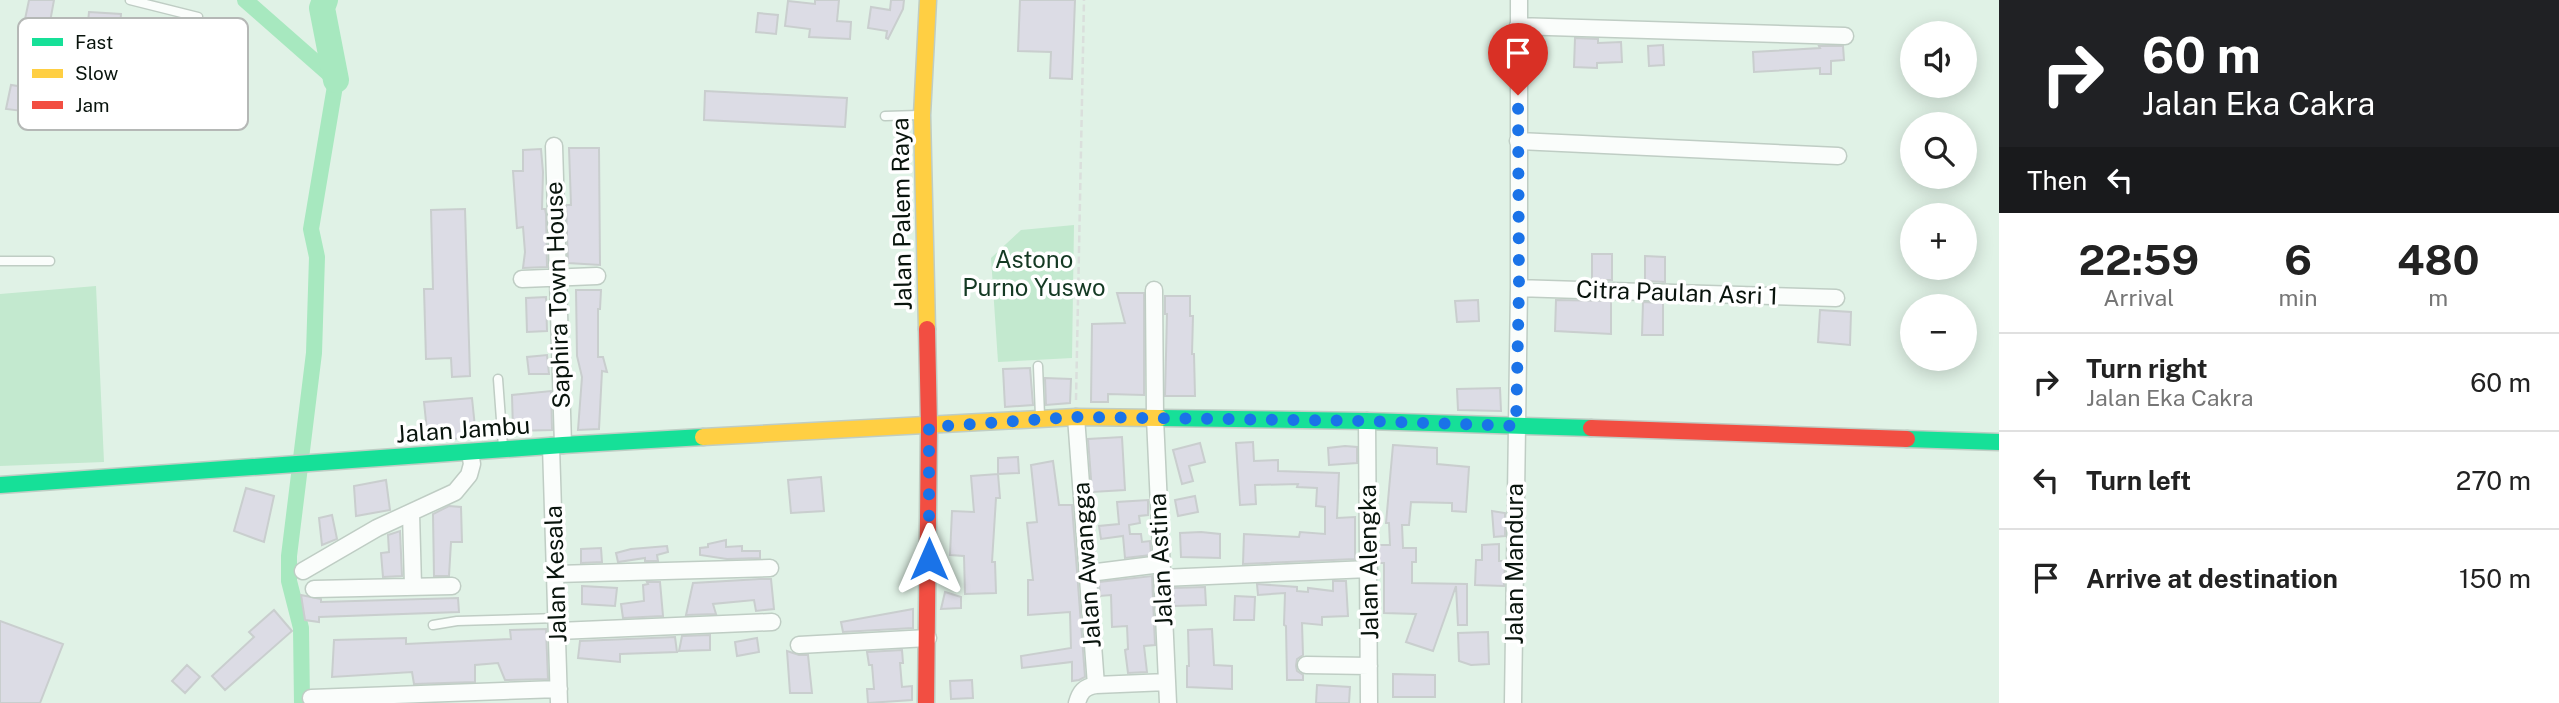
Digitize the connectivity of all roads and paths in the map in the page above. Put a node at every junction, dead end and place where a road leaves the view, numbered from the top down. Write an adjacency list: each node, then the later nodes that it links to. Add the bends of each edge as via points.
1 (130, 0): 5 (lane)
2 (928, 0): 8 (street, Jalan Palem Raya)
3 (1084, 0): 23 (path)
4 (1519, 0): 6 (street, Jalan Mandura)
5 (198, 17)
6 (1518, 26): 7 (street); 10 (street, Jalan Mandura)
7 (1844, 36)
8 (922, 115): 9 (lane); 28 (street, Jalan Palem Raya)
9 (885, 116)
10 (1518, 141): 12 (street); 18 (street, Jalan Mandura)
11 (554, 146): 16 (street, Saphira Town House)
12 (1838, 156)
13 (0, 261): 14 (lane)
14 (50, 261)
15 (597, 276): 16 (street)
16 (558, 277): 17 (street); 30 (street, Saphira Town House)
17 (523, 279)
18 (1519, 288): 20 (street, Citra Paulan Asri 1); 27 (street, Jalan Mandura)
19 (1154, 290): 24 (street, Jalan Astina)
20 (1836, 298)
21 (1038, 366): 25 (lane)
22 (498, 379): 31 (lane)
23 (1076, 417): 24 (street, Jalan Jambu); 25 (street, Jalan Jambu); 39 (street, Jalan Awangga)
24 (1155, 418): 26 (street, Jalan Jambu); 38 (street, Jalan Astina)
25 (1040, 419): 28 (street, Jalan Jambu)
26 (1367, 421): 27 (street, Jalan Jambu); 36 (street, Jalan Alengka)
27 (1516, 426): 29 (street, Jalan Jambu); 59 (street, Jalan Mandura)
28 (929, 427): 30 (street, Jalan Jambu); 47 (street, Jalan Palem Raya)
29 (1999, 442)
30 (557, 445): 31 (street, Jalan Jambu); 40 (street, Jalan Kesala)
31 (503, 450): 32 (street, Jalan Jambu)
32 (470, 453): 33 (street, Jalan Jambu); 34 (street, via 472,464 464,483)
33 (0, 485)
34 (411, 513): 37 (street); 41 (street)
35 (770, 568): 40 (street)
36 (1368, 569): 38 (street); 50 (street, Jalan Alengka)
37 (303, 570)
38 (1161, 571): 39 (street); 51 (street, Jalan Astina)
39 (1089, 573): 52 (street, Jalan Awangga)
40 (556, 575): 46 (street, Jalan Kesala)
41 (413, 586): 42 (street); 43 (street)
42 (452, 586)
43 (314, 589)
44 (772, 622): 46 (street)
45 (433, 625): 46 (lane, via 457,621)
46 (558, 625): 53 (street, Jalan Kesala)
47 (928, 638): 48 (street); 55 (street, Jalan Palem Raya)
48 (799, 645)
49 (1306, 664): 50 (street)
50 (1369, 666): 58 (street, Jalan Alengka)
51 (1167, 682): 52 (street); 57 (street, Jalan Astina)
52 (1096, 685): 56 (street, via 1081,692)
53 (559, 696): 54 (street)
54 (311, 698)
55 (926, 703)
56 (1077, 703)
57 (1168, 703)
58 (1369, 703)
59 (1513, 703)

